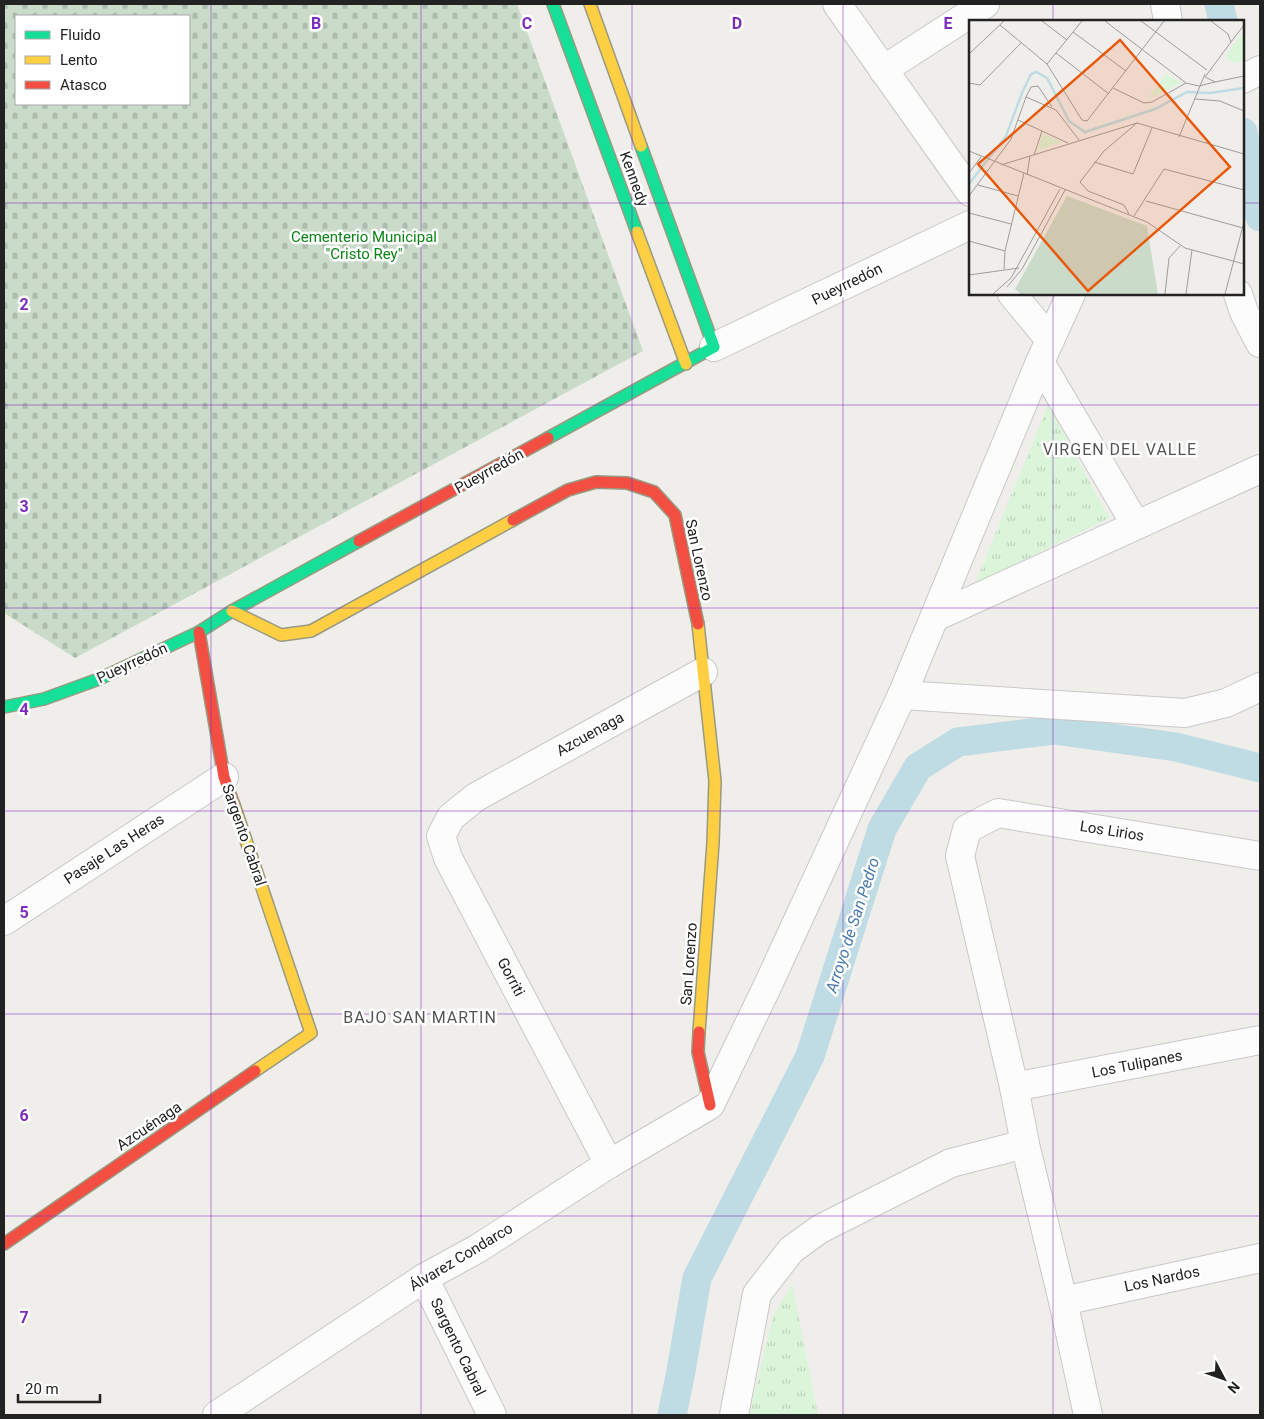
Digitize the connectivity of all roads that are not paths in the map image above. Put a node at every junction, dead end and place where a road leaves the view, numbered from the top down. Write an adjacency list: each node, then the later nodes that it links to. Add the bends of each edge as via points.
1 (553, 4): 16 (street, Kennedy)
2 (590, 4): 14 (street, Kennedy)
3 (837, 4): 7 (street)
4 (985, 4): 7 (street)
5 (1165, 4): 6 (street)
6 (1168, 20)
7 (884, 70): 8 (street)
8 (969, 191)
9 (967, 233): 14 (street, Pueyrredón)
10 (1013, 295): 15 (street)
11 (1071, 295): 15 (street)
12 (1238, 295): 13 (street)
13 (1260, 343)
14 (714, 347): 16 (street, Pueyrredón)
15 (1045, 351): 18 (street); 20 (street)
16 (686, 364): 19 (street, Pueyrredón)
17 (1260, 469): 18 (street)
18 (1136, 526): 20 (street)
19 (232, 611): 21 (street, Pueyrredón); 22 (street, San Lorenzo, via 281,635 311,631 568,490 596,482 627,483 654,492 674,515 699,631)
20 (935, 617): 24 (street)
21 (199, 632): 26 (street, Pueyrredón, via 100,679 44,699); 28 (street, Sargento Cabral)
22 (703, 672): 29 (street, Azcuenaga); 35 (street, San Lorenzo, via 715,781 698,1052)
23 (1260, 687): 25 (street)
24 (902, 695): 25 (street, via 1185,713); 35 (street)
25 (1226, 704): 27 (street)
26 (4, 707)
27 (1260, 710)
28 (224, 777): 31 (street, Pasaje Las Heras); 32 (street, Sargento Cabral)
29 (476, 796): 37 (street, Gorriti, via 451,817 441,836 448,858)
30 (1260, 856): 34 (street, Los Lirios, via 998,813 967,829 960,856)
31 (4, 921)
32 (311, 1033): 38 (street, Azcuénaga)
33 (1260, 1040): 34 (street, Los Tulipanes)
34 (1014, 1087): 36 (street)
35 (710, 1105): 37 (street, Álvarez Condarco)
36 (1025, 1144): 41 (street); 44 (street, via 951,1163 820,1229 791,1250 757,1294)
37 (609, 1164): 40 (street, Álvarez Condarco, via 477,1249)
38 (4, 1244)
39 (1260, 1258): 41 (street, Los Nardos)
40 (424, 1278): 42 (street, Álvarez Condarco); 43 (street, Sargento Cabral)
41 (1064, 1301): 45 (street)
42 (217, 1415)
43 (492, 1415)
44 (734, 1415)
45 (1088, 1415)

